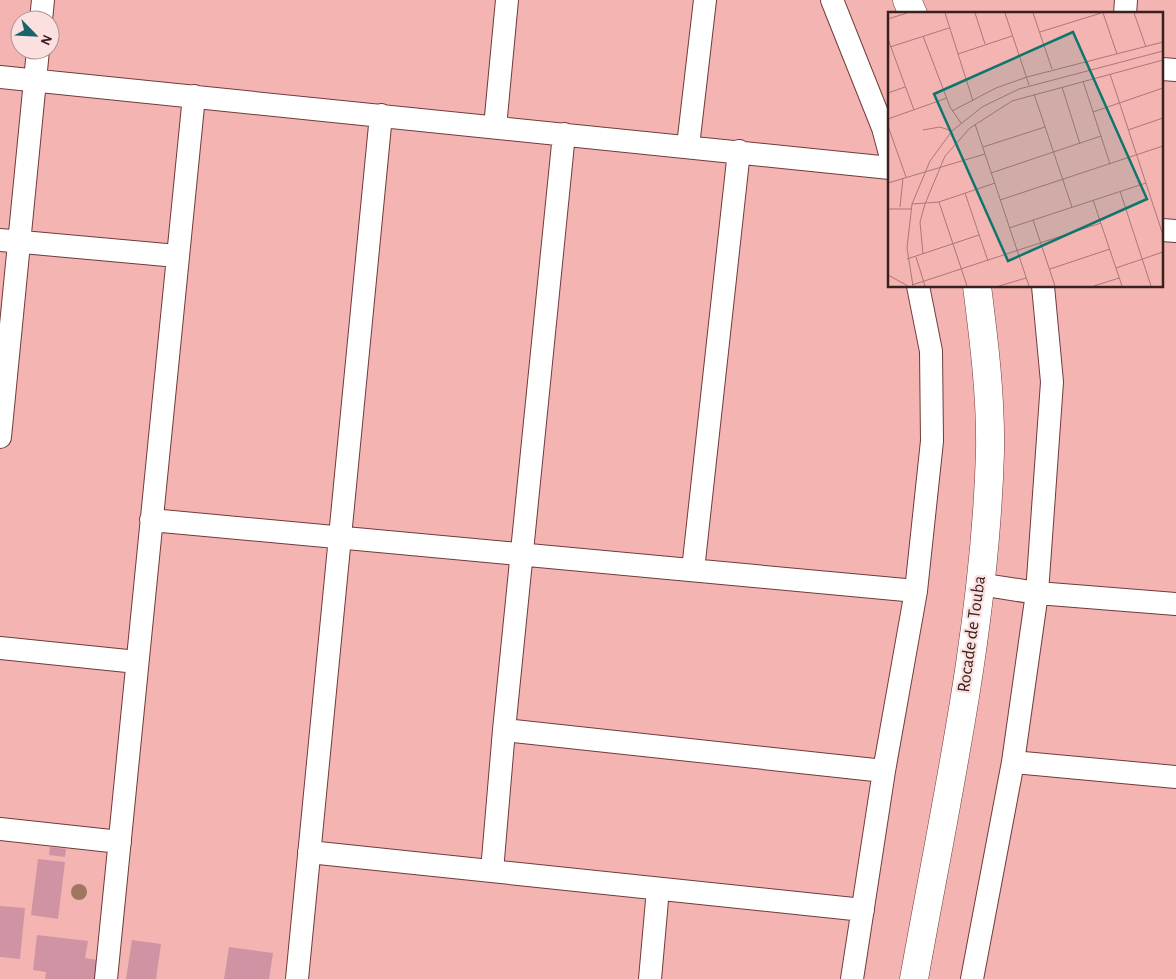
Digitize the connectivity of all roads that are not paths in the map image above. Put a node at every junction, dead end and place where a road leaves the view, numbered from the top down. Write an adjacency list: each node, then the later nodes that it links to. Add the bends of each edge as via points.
1 (507, 0): 9 (street)
2 (705, 0): 12 (street)
3 (832, 0): 11 (street)
4 (37, 60): 6 (street)
5 (0, 77): 6 (street)
6 (35, 80): 7 (street); 15 (street)
7 (194, 96): 8 (street); 16 (street)
8 (381, 115): 9 (street); 22 (street)
9 (495, 127): 10 (street)
10 (564, 134): 12 (street); 23 (street)
11 (888, 145)
12 (688, 146): 13 (street)
13 (739, 151): 14 (street); 24 (street)
14 (888, 168)
15 (9, 241): 16 (street); 20 (street)
16 (177, 256): 21 (street)
17 (918, 288): 26 (street, via 931,351 932,441)
18 (977, 288): 25 (main road, Rocade de Touba, via 986,363 990,450)
19 (1043, 288): 27 (street, via 1052,382)
20 (0, 437)
21 (151, 520): 22 (street); 30 (street)
22 (339, 537): 23 (street); 37 (street)
23 (522, 554): 24 (street); 31 (street)
24 (693, 570): 26 (street)
25 (979, 584): 27 (street); 45 (main road, Rocade de Touba, via 968,671)
26 (916, 591): 33 (street)
27 (1037, 593): 28 (street); 32 (street)
28 (1176, 604)
29 (0, 648): 30 (street)
30 (137, 662): 36 (street)
31 (504, 730): 33 (street); 38 (street)
32 (1014, 762): 34 (street); 46 (street)
33 (884, 771): 40 (street)
34 (1176, 778)
35 (0, 829): 36 (street)
36 (120, 842): 41 (street)
37 (309, 852): 38 (street); 42 (street)
38 (492, 871): 39 (street)
39 (658, 889): 40 (street); 43 (street)
40 (863, 910): 44 (street)
41 (106, 979)
42 (297, 979)
43 (650, 979)
44 (852, 979)
45 (914, 979)
46 (972, 979)

